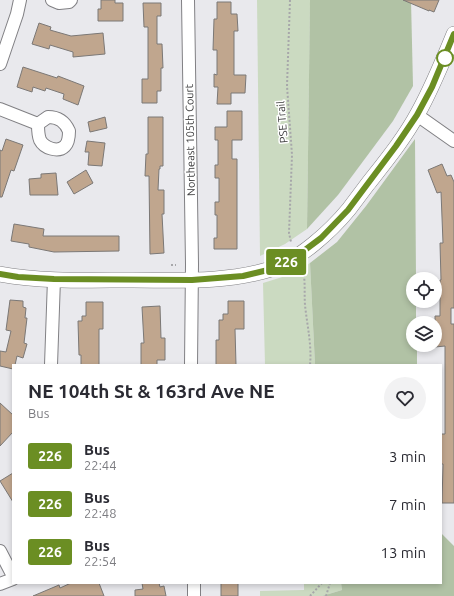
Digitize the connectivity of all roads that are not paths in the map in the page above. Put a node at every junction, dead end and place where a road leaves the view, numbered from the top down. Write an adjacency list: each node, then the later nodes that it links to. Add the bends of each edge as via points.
1 (20, 0): 6 (street)
2 (52, 0): 3 (street)
3 (71, 0)
4 (188, 0): 13 (street, Northeast 105th Court)
5 (454, 34): 8 (street, via 432,87)
6 (0, 64)
7 (0, 109): 9 (street)
8 (417, 115): 10 (street); 13 (street, via 348,210 321,238 297,256 272,269 243,276)
9 (38, 124)
10 (454, 141)
11 (0, 274): 12 (street)
12 (54, 279): 13 (street); 14 (street)
13 (192, 280): 15 (street, Northeast 105th Court)
14 (51, 364)
15 (191, 364)
16 (0, 551): 17 (street)
17 (12, 576)
18 (12, 578): 19 (street)
19 (0, 584)
20 (194, 584): 21 (street)
21 (194, 596)

